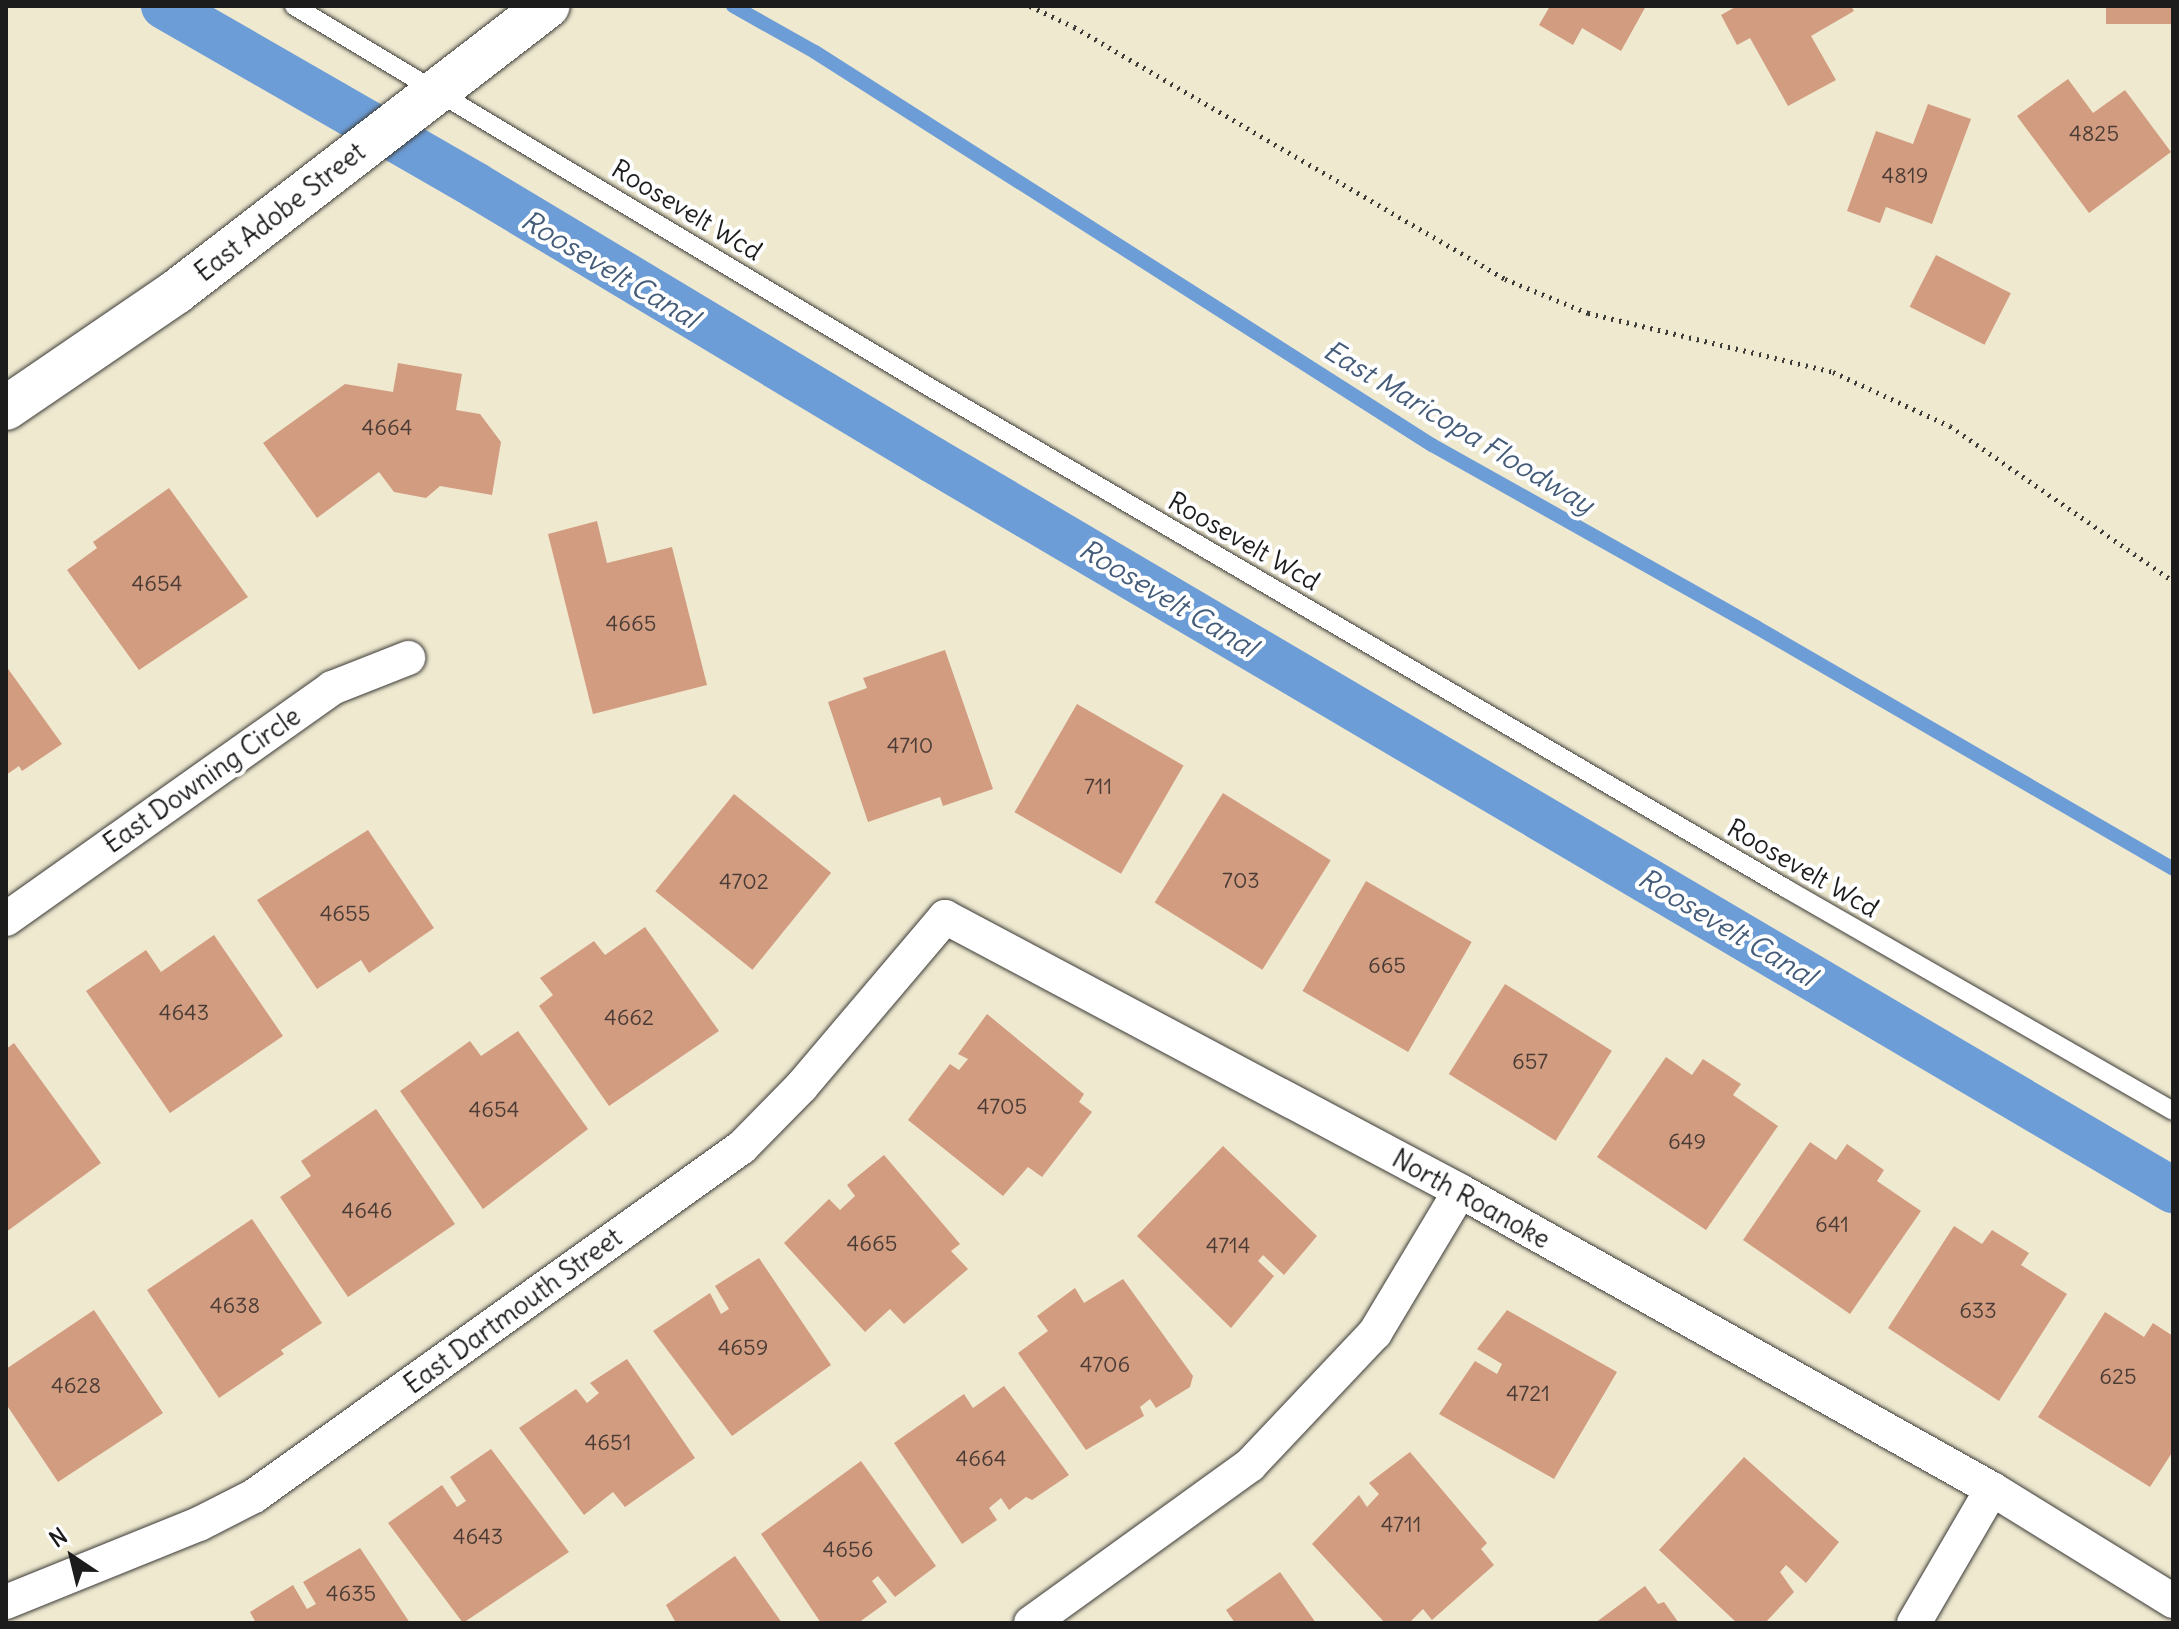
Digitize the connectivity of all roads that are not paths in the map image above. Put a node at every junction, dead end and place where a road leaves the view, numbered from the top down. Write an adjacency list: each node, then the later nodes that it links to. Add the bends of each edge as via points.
1 (294, 6): 3 (lane, Roosevelt Wcd)
2 (548, 6): 3 (street, East Adobe Street)
3 (427, 98): 4 (street, East Adobe Street, via 176,292); 8 (lane, Roosevelt Wcd)
4 (6, 408)
5 (408, 658): 7 (street, East Downing Circle, via 332,688)
6 (945, 917): 9 (street, North Roanoke); 12 (street, East Dartmouth Street, via 801,1087 742,1147 254,1496 199,1524)
7 (6, 919)
8 (2173, 1111)
9 (1460, 1191): 10 (street, North Roanoke); 13 (street, via 1375,1333 1250,1465)
10 (1992, 1489): 11 (street, North Roanoke); 14 (street)
11 (2173, 1601)
12 (6, 1602)
13 (1031, 1623)
14 (1914, 1623)

